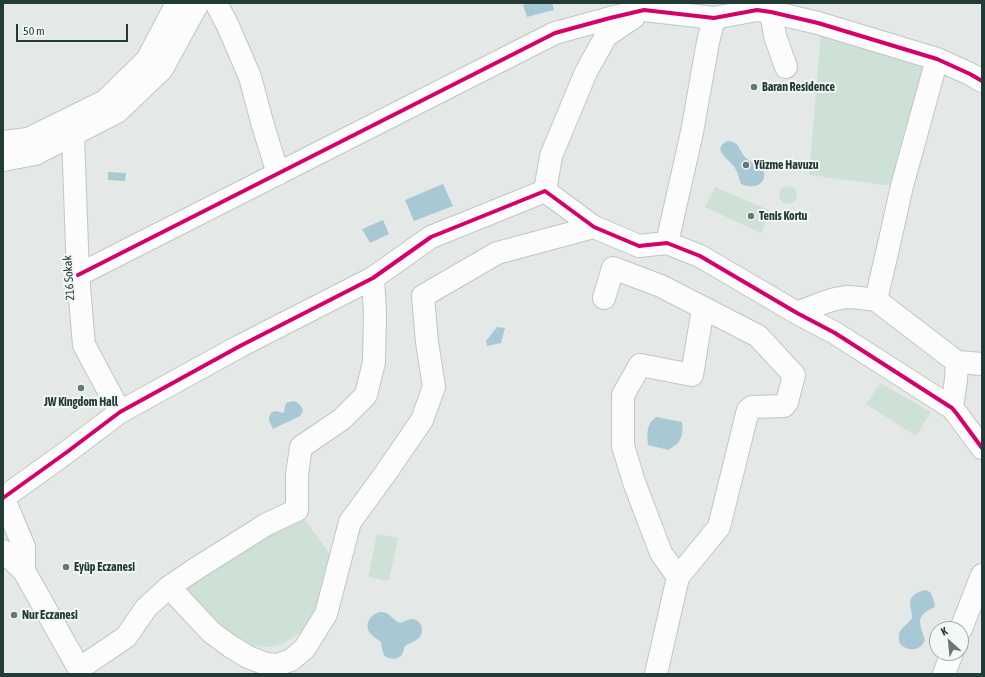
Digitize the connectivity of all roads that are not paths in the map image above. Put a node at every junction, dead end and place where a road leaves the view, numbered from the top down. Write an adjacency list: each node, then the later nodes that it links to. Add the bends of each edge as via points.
1 (177, 3): 11 (street, via 147,60 105,101 28,139)
2 (198, 3): 10 (street, via 162,69 117,112)
3 (216, 3): 13 (street, via 250,77)
4 (647, 7): 6 (street); 13 (street, via 555,33); 14 (street, via 606,36 586,72 551,156)
5 (771, 12): 6 (street, via 757,10); 7 (street, via 818,23); 8 (street, via 775,36)
6 (714, 18): 16 (street)
7 (937, 60): 9 (street); 20 (street, via 902,186)
8 (786, 67)
9 (982, 81)
10 (73, 135): 12 (street, via 35,154); 17 (street, 216 Sokak)
11 (3, 142)
12 (3, 160)
13 (278, 174): 17 (street)
14 (545, 190): 15 (street); 18 (street, via 431,237)
15 (594, 227): 16 (street, via 639,246); 36 (street, via 497,253 423,296 434,387 422,420 350,522 326,614 304,648)
16 (667, 243): 22 (street, via 700,256)
17 (78, 276): 26 (street, 216 Sokak, via 84,345)
18 (372, 278): 26 (street); 33 (street, via 376,313 374,362 366,395 342,419 301,447 297,474 297,510 267,524)
19 (604, 298): 21 (street, via 613,268 661,286)
20 (876, 300): 22 (street, via 846,297); 23 (street)
21 (704, 308): 32 (street, via 692,375 640,365 623,395 623,446 661,553); 32 (street, via 758,336 794,375 784,406 752,407 748,410 719,527)
22 (797, 313): 25 (street, via 834,333)
23 (957, 362): 24 (street); 25 (street)
24 (982, 364)
25 (952, 408): 27 (street)
26 (120, 412): 28 (street)
27 (982, 448)
28 (3, 498): 30 (street, via 24,546)
29 (3, 551): 30 (street)
30 (24, 571): 37 (street)
31 (982, 574): 34 (street)
32 (678, 576): 38 (street)
33 (169, 587): 36 (street, via 211,632 248,657); 37 (street, via 146,608 126,637)
34 (964, 621)
35 (949, 661): 39 (street)
36 (279, 670)
37 (81, 671)
38 (656, 674)
39 (944, 674)

